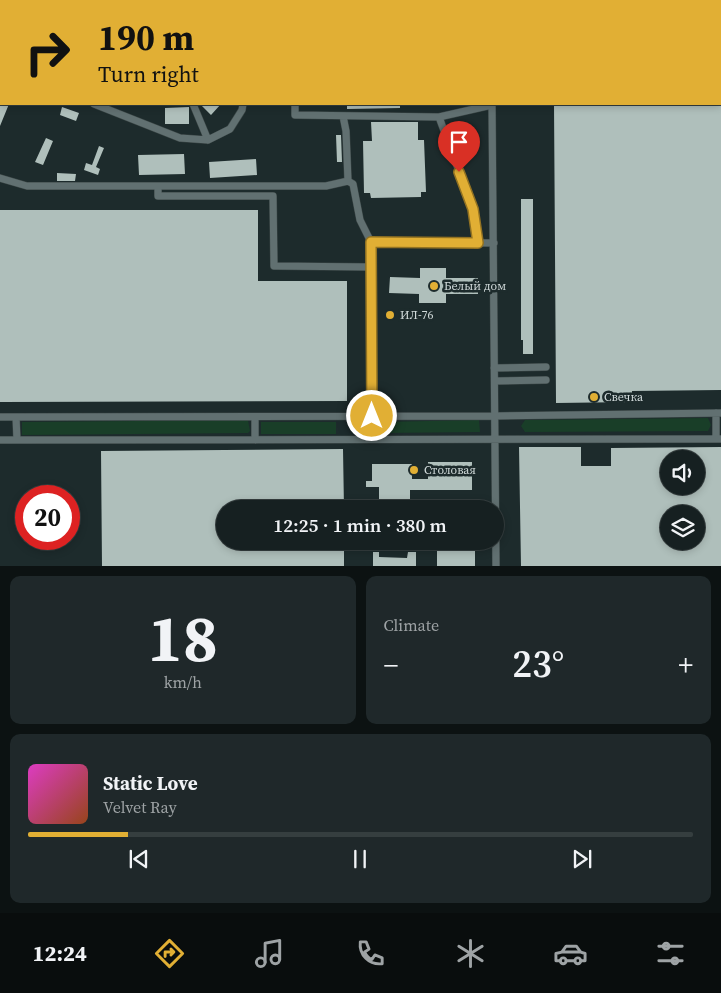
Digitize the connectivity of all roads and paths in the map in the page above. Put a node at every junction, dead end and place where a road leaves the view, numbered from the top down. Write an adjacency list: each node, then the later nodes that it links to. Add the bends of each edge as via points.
1 (97, 105): 9 (street, via 180,138)
2 (192, 105): 9 (street)
3 (243, 105): 9 (street, via 230,129)
4 (295, 105): 7 (street, via 295,115)
5 (488, 105): 8 (street)
6 (492, 105): 15 (street)
7 (343, 116): 8 (street); 11 (street)
8 (439, 117): 14 (street, via 473,209)
9 (208, 140)
10 (0, 178): 12 (street, via 27,186)
11 (348, 182): 12 (street, via 326,186); 13 (street, via 355,186 360,220)
12 (158, 186): 16 (street, via 158,196 273,196 274,266)
13 (371, 242): 14 (street); 16 (street)
14 (478, 243): 15 (street)
15 (494, 243): 18 (street)
16 (371, 267): 24 (street)
17 (546, 367): 18 (street)
18 (494, 368): 20 (street)
19 (546, 380): 20 (street)
20 (494, 381): 25 (street)
21 (718, 413): 25 (street); 30 (street)
22 (255, 416): 23 (street); 27 (street); 33 (street)
23 (361, 416): 24 (street); 28 (street)
24 (372, 416): 25 (street)
25 (495, 416): 29 (street)
26 (0, 417): 27 (street)
27 (16, 417): 32 (street)
28 (361, 439): 29 (street); 33 (street)
29 (495, 439): 30 (street); 34 (street)
30 (719, 439)
31 (0, 440): 32 (street)
32 (17, 440): 33 (street)
33 (256, 440)
34 (496, 566)

